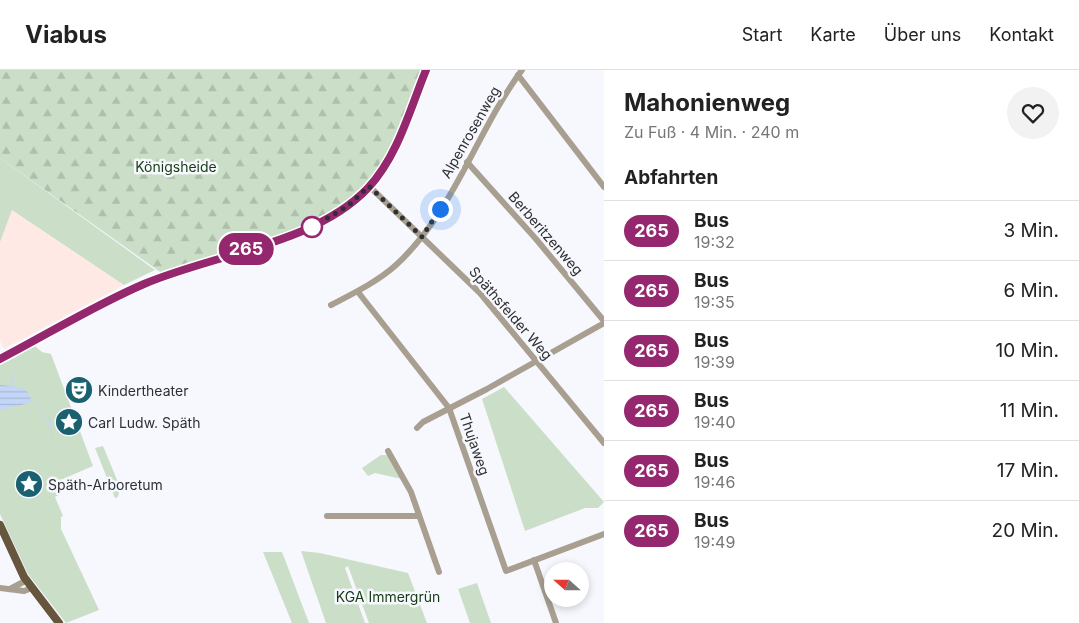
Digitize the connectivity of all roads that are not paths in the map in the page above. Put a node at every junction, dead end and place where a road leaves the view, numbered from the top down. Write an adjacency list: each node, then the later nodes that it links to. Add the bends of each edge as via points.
1 (426, 70): 4 (street, via 391,155)
2 (520, 72): 3 (street, Alpenrosenweg); 5 (street)
3 (468, 162): 6 (street, Alpenrosenweg); 9 (street, Berberitzenweg)
4 (369, 186): 6 (street, Späthsfelder Weg); 10 (street, via 348,206 320,223 144,284)
5 (604, 187)
6 (422, 237): 7 (street, Alpenrosenweg, via 396,265); 11 (street, Späthsfelder Weg, via 480,293)
7 (358, 292): 8 (street, Alpenrosenweg); 12 (street, Thujaweg)
8 (331, 305)
9 (604, 322): 11 (street)
10 (0, 359)
11 (537, 362): 12 (street); 14 (street, Späthsfelder Weg)
12 (449, 408): 13 (street); 20 (street, Thujaweg, via 506,571)
13 (417, 428)
14 (604, 443)
15 (388, 451): 17 (street, via 403,474)
16 (326, 516): 17 (street)
17 (418, 516): 21 (street)
18 (0, 525): 22 (main road)
19 (604, 534): 20 (street)
20 (534, 560): 27 (street)
21 (439, 572)
22 (26, 580): 24 (main road); 25 (street)
23 (0, 588): 25 (street)
24 (32, 588): 25 (street, via 28,591); 26 (main road)
25 (8, 589)
26 (59, 623)
27 (556, 623)

